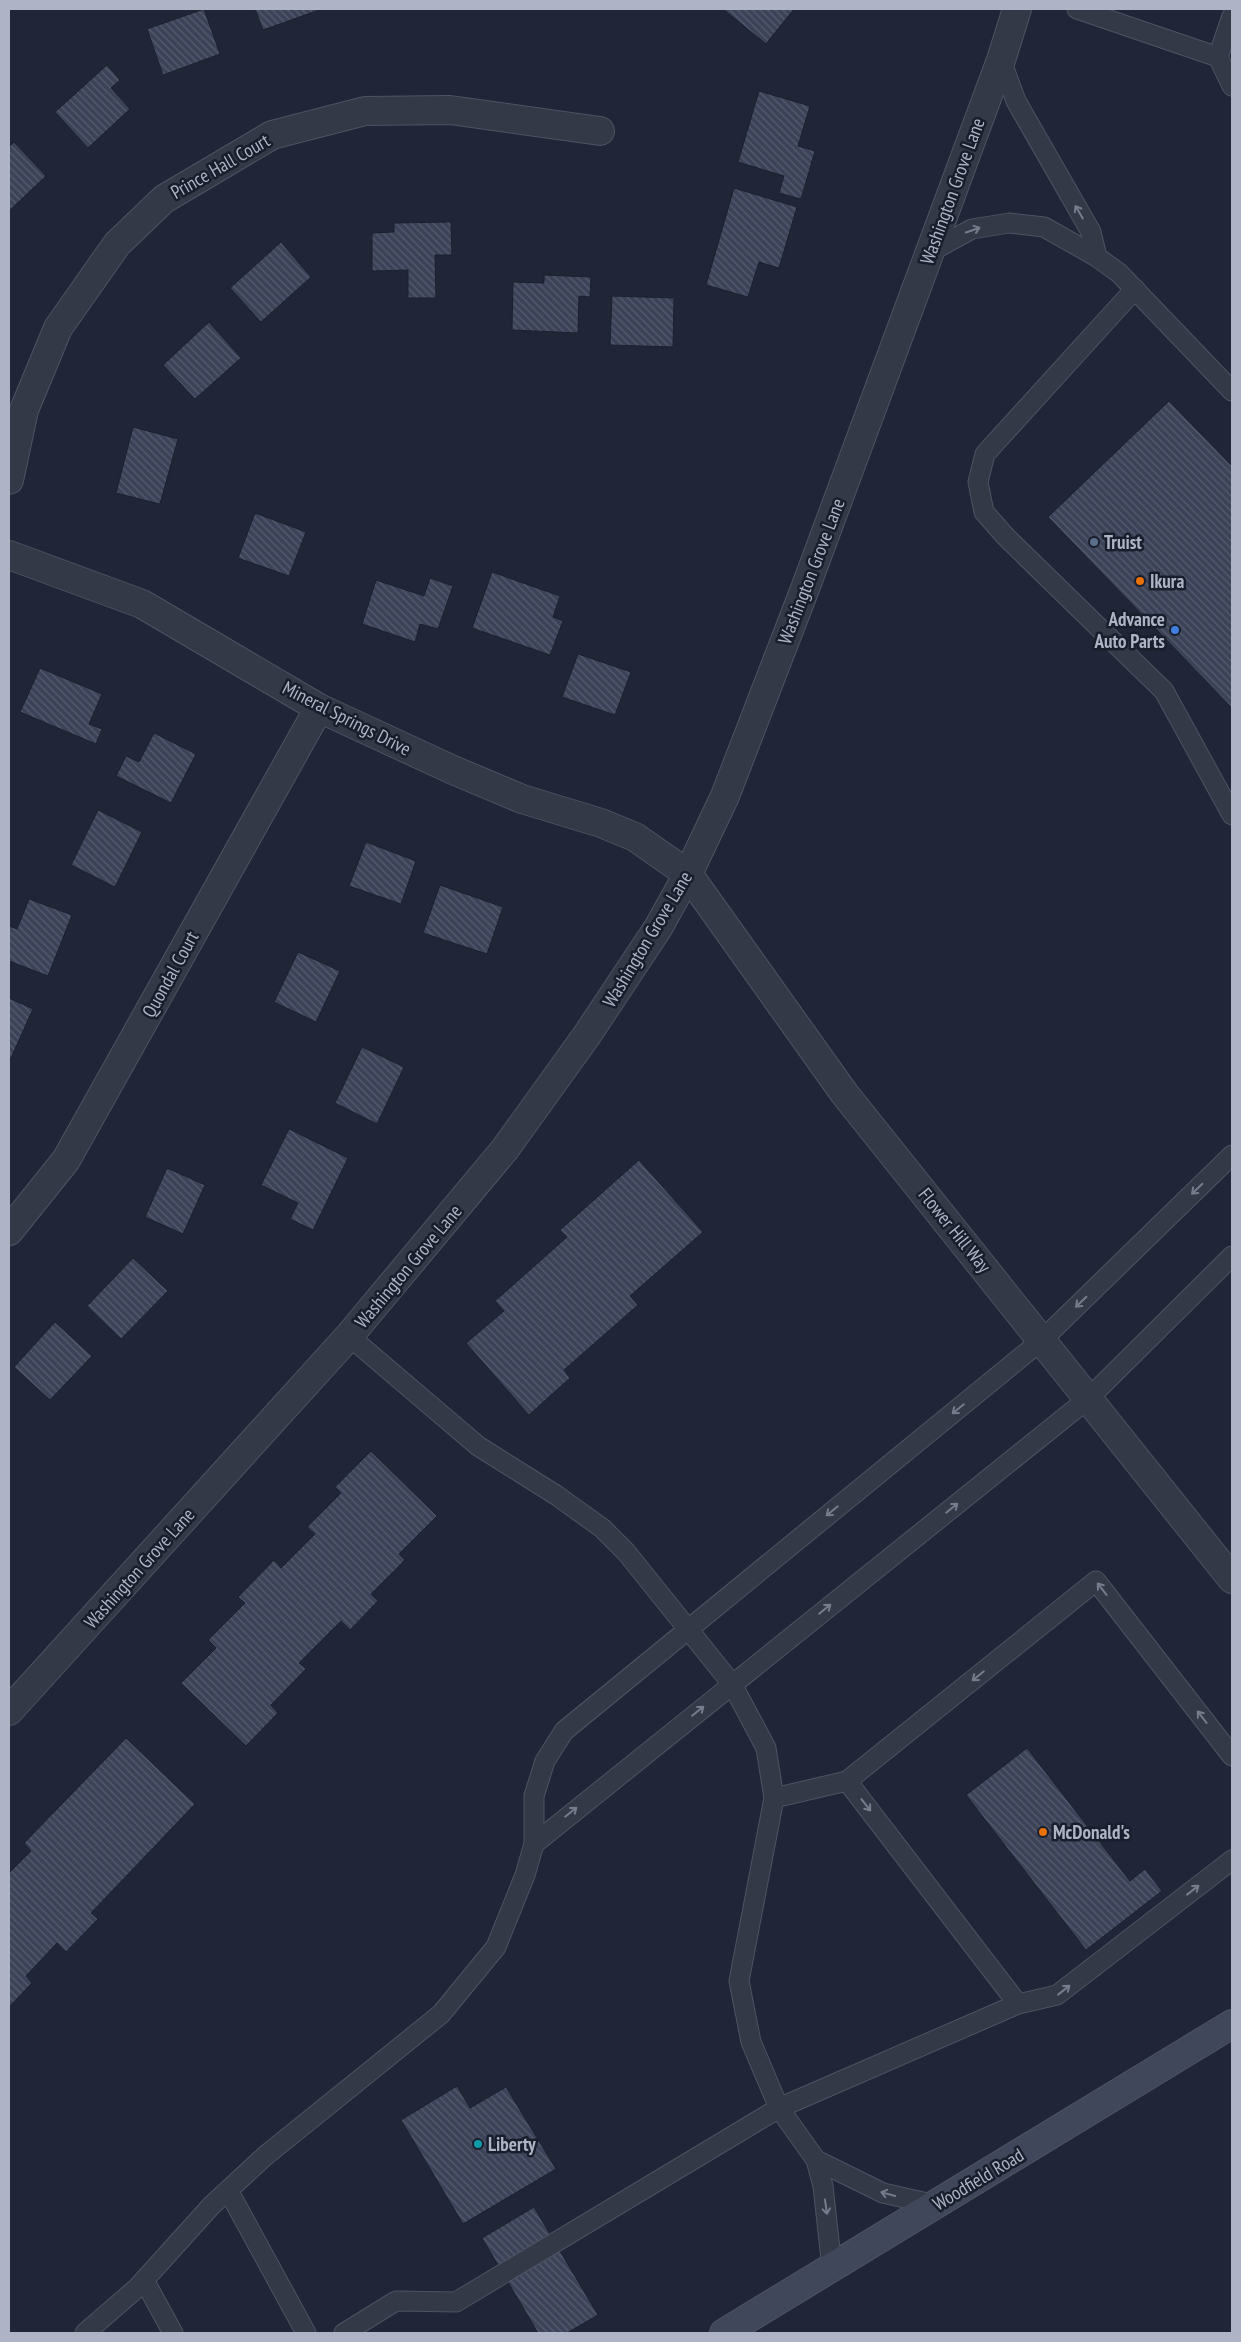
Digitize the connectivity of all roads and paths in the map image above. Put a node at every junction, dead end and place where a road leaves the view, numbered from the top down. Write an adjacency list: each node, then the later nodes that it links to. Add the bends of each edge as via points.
1 (1017, 9): 5 (street, Washington Grove Lane)
2 (1076, 9): 4 (lane)
3 (1232, 16): 4 (lane)
4 (1218, 57): 6 (lane)
5 (1001, 60): 8 (street, Washington Grove Lane); 9 (lane, one-way to 5, via 1091,232 1016,101)
6 (1232, 86)
7 (600, 131): 12 (street, Prince Hall Court, via 450,110 365,111 272,135 164,199 117,244 58,328 24,410)
8 (930, 252): 9 (lane, one-way to 9, via 972,229 1009,223 1044,227); 16 (street, Washington Grove Lane, via 728,787)
9 (1097, 257): 10 (lane)
10 (1135, 289): 11 (lane); 15 (lane, via 986,454 978,482 984,512 1006,537 1164,691)
11 (1232, 391)
12 (9, 480)
13 (9, 555): 14 (street, Mineral Springs Drive, via 142,604)
14 (319, 708): 16 (street, Mineral Springs Drive, via 522,799 635,837); 18 (street, Quondal Court, via 66,1160)
15 (1232, 814)
16 (688, 874): 20 (street, Washington Grove Lane, via 658,928 587,1035 505,1149); 21 (street, Flower Hill Way, via 844,1093)
17 (1232, 1155): 21 (lane, one-way to 21)
18 (9, 1231)
19 (1232, 1256): 22 (lane)
20 (349, 1336): 24 (lane, via 478,1446 602,1528 626,1552); 26 (street, Washington Grove Lane)
21 (1042, 1340): 22 (street, Flower Hill Way); 24 (lane, one-way to 24)
22 (1089, 1398): 23 (street, Flower Hill Way); 25 (lane, one-way to 22)
23 (1232, 1579)
24 (688, 1630): 25 (lane); 30 (lane, via 564,1731 545,1761 534,1796)
25 (732, 1684): 29 (lane, via 766,1748); 30 (lane, one-way to 25)
26 (9, 1711)
27 (1232, 1756): 28 (lane, one-way to 28, via 1096,1581)
28 (847, 1781): 29 (lane); 32 (lane, one-way to 32)
29 (774, 1798): 34 (lane, via 739,1981 751,2042)
30 (534, 1844): 36 (lane, via 496,1947 441,2014 265,2156)
31 (1232, 1860): 32 (lane, one-way to 31, via 1057,1995)
32 (1018, 2004): 34 (lane)
33 (1232, 2024): 37 (main road, Woodfield Road)
34 (779, 2108): 35 (lane); 43 (lane, via 456,2302 396,2301)
35 (816, 2160): 37 (lane, one-way to 35, via 883,2193); 38 (lane, one-way to 38, via 823,2186)
36 (228, 2190): 39 (lane); 42 (lane)
37 (936, 2204): 38 (main road, Woodfield Road)
38 (832, 2268): 44 (main road, Woodfield Road)
39 (144, 2280): 40 (lane); 41 (lane)
40 (85, 2333)
41 (173, 2333)
42 (306, 2333)
43 (344, 2333)
44 (724, 2333)

